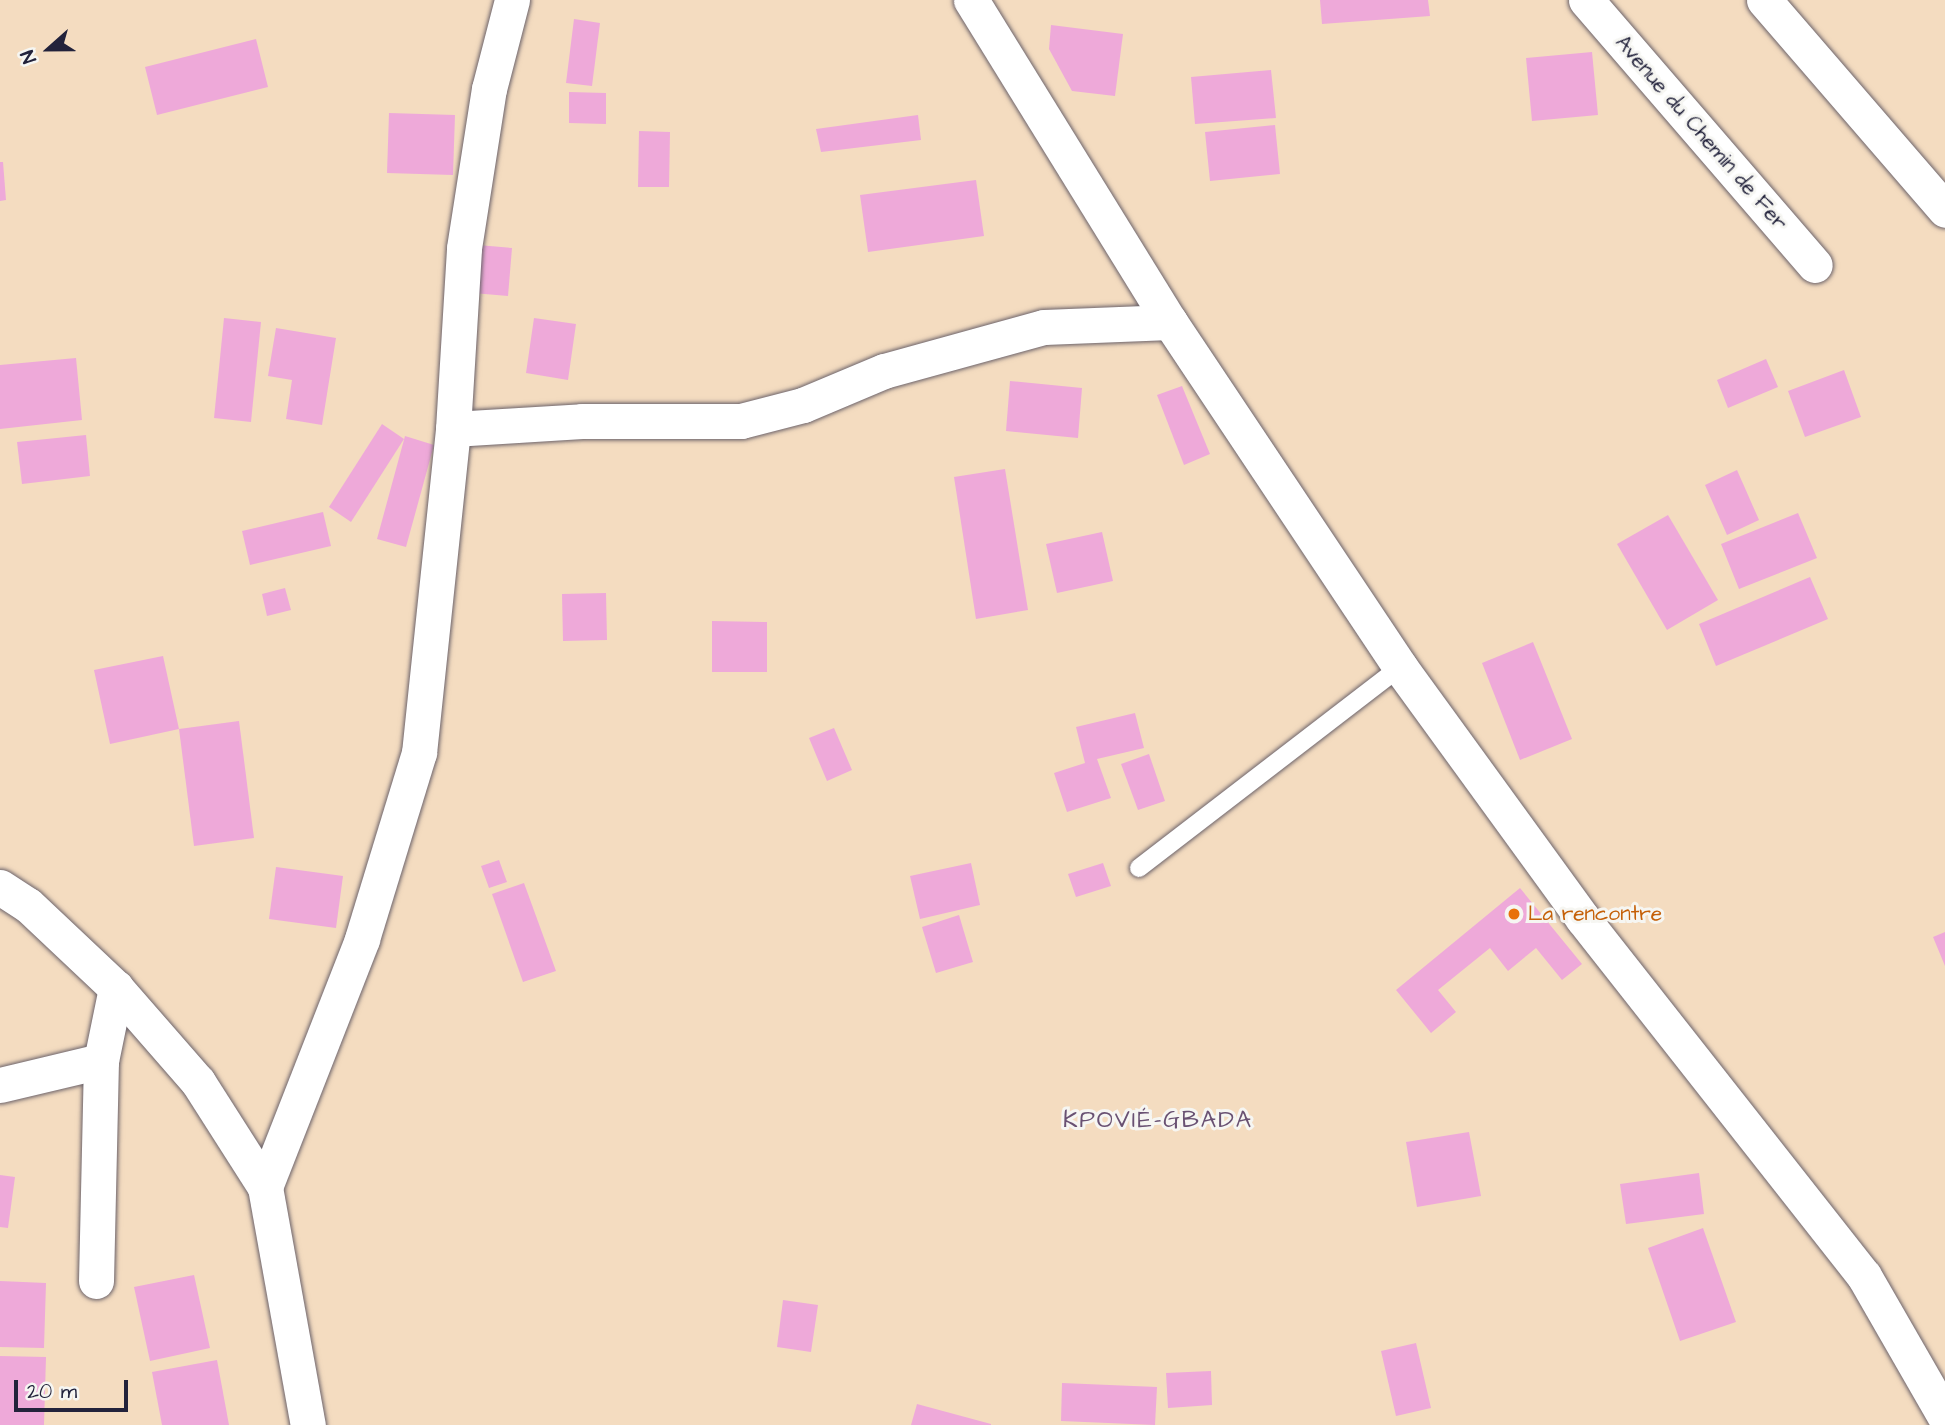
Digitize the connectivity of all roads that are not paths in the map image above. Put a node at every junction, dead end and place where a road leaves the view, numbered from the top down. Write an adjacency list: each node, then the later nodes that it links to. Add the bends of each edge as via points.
1 (512, 0): 8 (street, via 489,89 464,248)
2 (971, 0): 7 (street)
3 (1586, 0): 6 (street, Avenue du Chemin de Fer)
4 (1764, 0): 5 (street)
5 (1945, 210)
6 (1815, 265)
7 (1170, 322): 8 (street, via 1044,327 884,371 803,405 741,421 582,421); 9 (street)
8 (453, 429): 15 (street, via 419,753 362,939)
9 (1400, 667): 10 (lane); 17 (street, via 1583,919 1864,1276)
10 (1139, 868)
11 (0, 887): 12 (street, via 27,905)
12 (116, 988): 13 (street); 15 (street, via 198,1082)
13 (101, 1061): 14 (street); 16 (street)
14 (0, 1085)
15 (265, 1187): 18 (street)
16 (96, 1281)
17 (1945, 1417)
18 (309, 1425)

